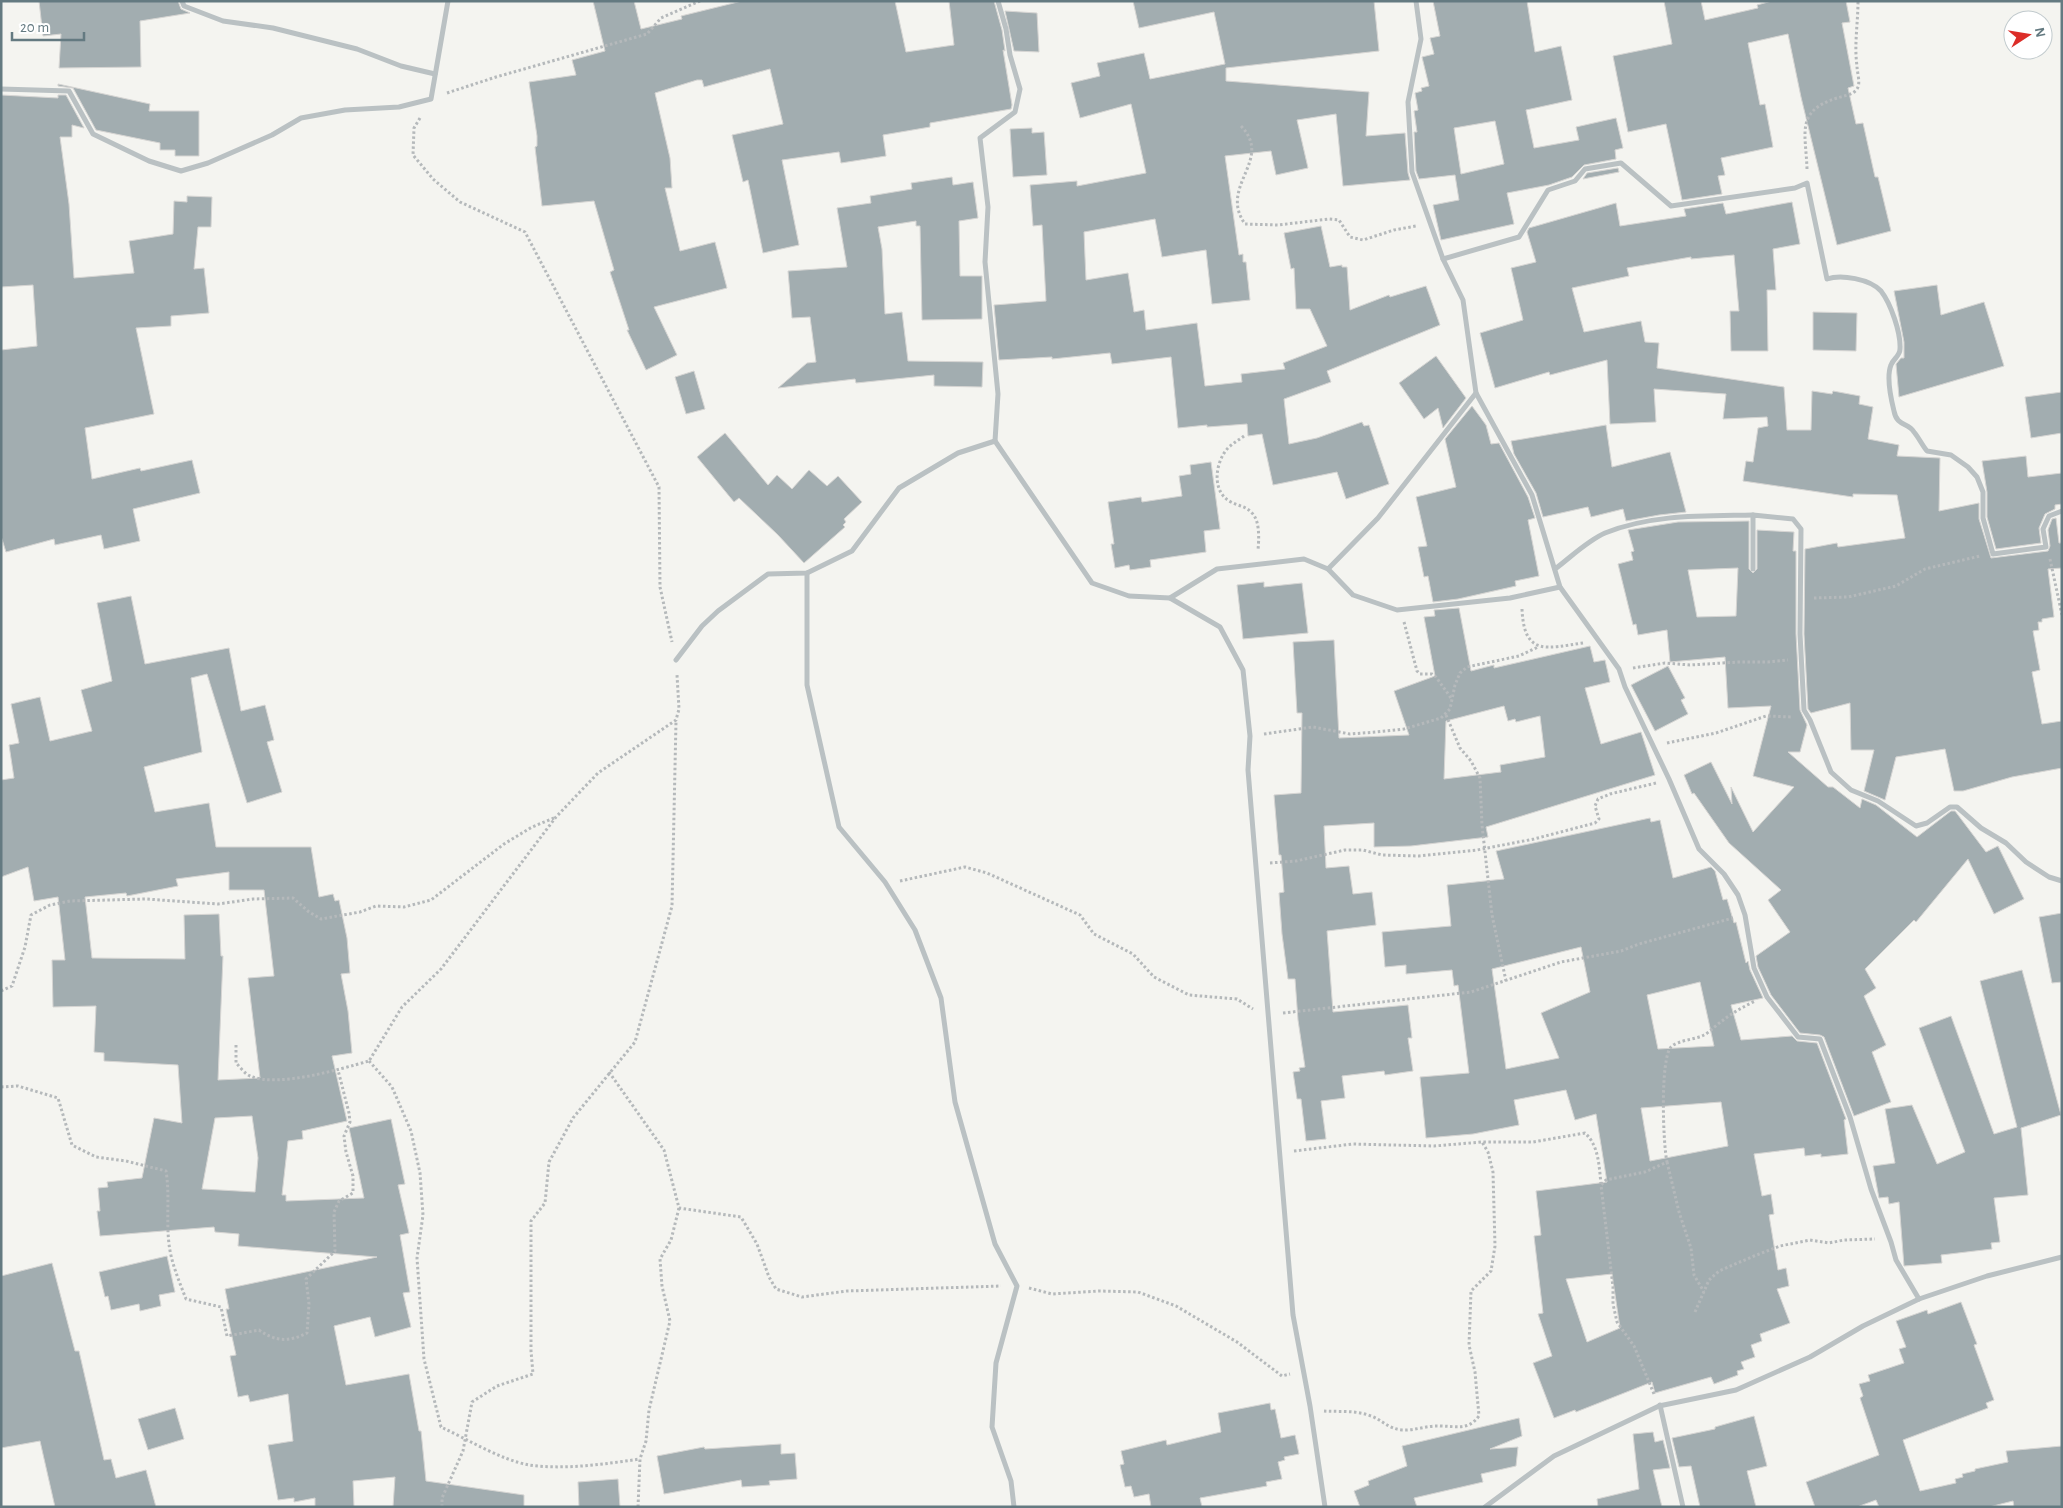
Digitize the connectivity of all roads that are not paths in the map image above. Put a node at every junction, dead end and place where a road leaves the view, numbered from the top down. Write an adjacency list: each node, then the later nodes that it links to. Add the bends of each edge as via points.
1 (182, 1): 5 (street, via 184,6 223,21 273,28 338,44)
2 (448, 1): 5 (street)
3 (998, 1): 9 (street, via 1020,90 1015,112 980,138 988,208 986,262 998,394)
4 (1416, 1): 7 (street, via 1421,39 1408,102 1412,172)
5 (435, 74): 6 (street, via 431,99 399,107 345,110 302,118 272,135 181,171 149,161 94,134 69,91)
6 (1, 89)
7 (1443, 259): 8 (street, via 1463,300); 10 (street, via 1519,237 1548,190 1575,181 1585,169 1621,162 1671,206 1795,188 1807,183 1827,279 1836,276 1861,280 1880,290 1892,314 1900,350 1889,375 1897,419 1914,430 1927,451 1950,455 1977,477 1983,492 1983,518 1993,554 2046,547 2043,529 2049,516)
8 (1476, 393): 12 (street, via 1378,518); 13 (street, via 1532,495)
9 (995, 441): 15 (street, via 958,453 899,488 852,551); 17 (street, via 1092,583 1129,596)
10 (2062, 512)
11 (1752, 515): 13 (street, via 1672,517 1643,522 1604,534); 14 (street); 19 (street, via 1792,519 1801,529 1804,710 1831,772 1851,790 1878,801 1916,826 1927,823 1950,807 1957,807 2026,862 2049,877)
12 (1328, 569): 16 (street, via 1353,595 1397,610 1485,602); 17 (street, via 1304,559 1217,569)
13 (1555, 569): 16 (street)
14 (1753, 569)
15 (807, 573): 18 (street, via 768,574 708,621); 23 (street, via 807,685 839,827 886,882 916,930 941,998 955,1102 995,1244 1017,1286 996,1363 992,1427 1011,1481)
16 (1560, 587): 21 (street, via 1619,669 1699,849 1724,874 1738,895 1745,915 1754,968 1767,997 1798,1037 1820,1039 1850,1117 1896,1260)
17 (1170, 598): 24 (street, via 1220,627 1243,670 1250,736 1248,770 1293,1315)
18 (676, 660)
19 (2062, 881)
20 (2062, 1257): 21 (street, via 1987,1276)
21 (1919, 1299): 22 (street, via 1810,1357 1736,1390)
22 (1659, 1405): 25 (street, via 1554,1456); 26 (street)
23 (1014, 1507)
24 (1325, 1507)
25 (1485, 1507)
26 (1683, 1507)

